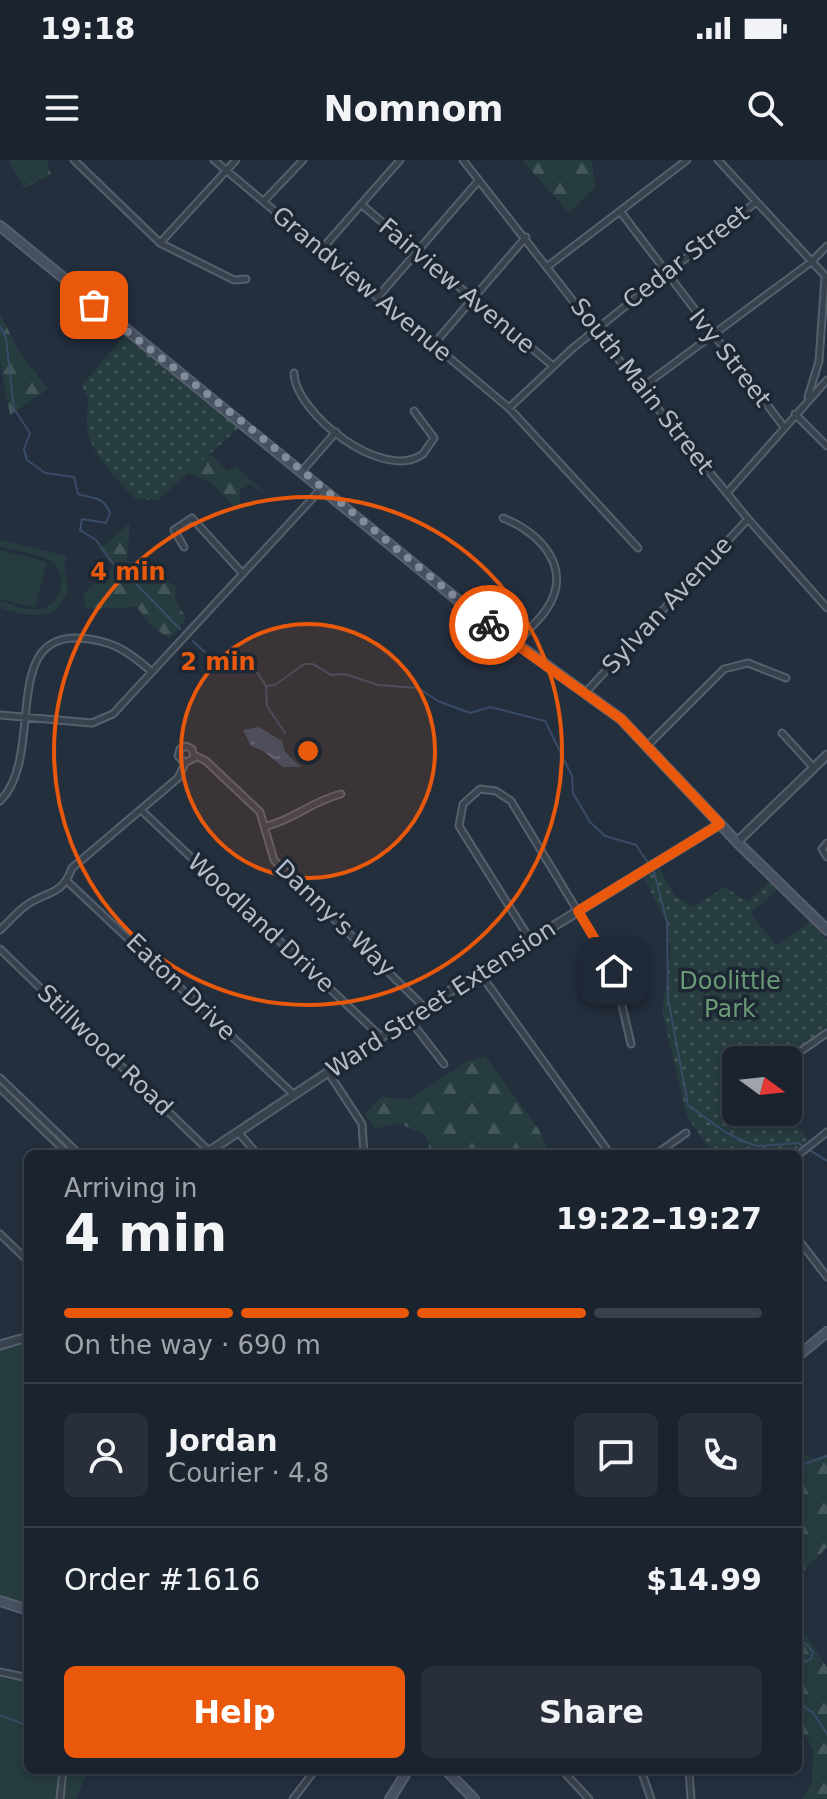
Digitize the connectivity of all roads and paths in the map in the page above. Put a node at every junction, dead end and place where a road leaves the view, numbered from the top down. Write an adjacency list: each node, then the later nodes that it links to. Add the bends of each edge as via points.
1 (74, 160): 17 (street)
2 (214, 160): 9 (street, Grandview Avenue)
3 (236, 160): 9 (street)
4 (303, 160): 11 (street)
5 (400, 160): 13 (street)
6 (463, 160): 10 (street, South Main Street)
7 (687, 160): 14 (street)
8 (718, 160): 12 (street)
9 (226, 170): 11 (street, Grandview Avenue); 17 (street)
10 (479, 180): 16 (street, South Main Street); 20 (street)
11 (264, 201): 19 (street, Grandview Avenue)
12 (756, 202): 21 (street); 23 (street, Cedar Street)
13 (362, 205): 19 (street); 20 (street, Fairview Avenue)
14 (620, 211): 22 (street); 23 (street, Ivy Street)
15 (0, 226): 42 (main road)
16 (526, 237): 22 (street, South Main Street); 27 (street)
17 (160, 243): 25 (street, via 234,280)
18 (827, 246): 21 (street)
19 (321, 250): 26 (street, Grandview Avenue)
20 (417, 252): 26 (street); 27 (street, Fairview Avenue)
21 (811, 262): 24 (street); 29 (street)
22 (548, 266): 28 (street, South Main Street)
23 (665, 274): 28 (street, Cedar Street); 29 (street, Ivy Street)
24 (826, 277): 35 (street, via 819,361)
25 (246, 279)
26 (377, 298): 30 (street, Grandview Avenue)
27 (473, 299): 30 (street); 31 (street, Fairview Avenue)
28 (596, 328): 31 (street, Cedar Street); 34 (street, South Main Street)
29 (710, 335): 34 (street); 39 (street, Ivy Street)
30 (433, 345): 36 (street, Grandview Avenue)
31 (553, 366): 36 (street, Cedar Street)
32 (294, 373): 40 (street, via 300,396)
33 (827, 380): 35 (street)
34 (641, 388): 44 (street, South Main Street)
35 (808, 397): 38 (street)
36 (509, 408): 48 (street, Grandview Avenue)
37 (414, 411): 40 (street, via 434,438 418,457 384,459 365,453)
38 (795, 414): 39 (street); 41 (street)
39 (784, 427): 44 (street)
40 (336, 432): 42 (street)
41 (827, 446)
42 (302, 471): 43 (main road)
43 (322, 488): 49 (street); 51 (main road)
44 (727, 493): 46 (street, South Main Street)
45 (503, 518): 51 (street, via 519,524 555,561 557,586 547,609)
46 (748, 519): 50 (street, South Main Street); 54 (street, Sylvan Avenue)
47 (184, 547): 49 (street, via 174,530 192,518)
48 (638, 548)
49 (243, 574): 52 (street)
50 (827, 608)
51 (518, 645): 54 (main road)
52 (152, 672): 56 (street, via 101,721); 56 (street, via 115,643 58,640 45,646 32,665)
53 (786, 678): 58 (street, via 748,663 724,669)
54 (586, 692): 58 (main road)
55 (0, 715): 56 (street)
56 (26, 717): 65 (street, via 20,772)
57 (782, 733): 62 (street)
58 (648, 745): 67 (main road)
59 (194, 755): 61 (street); 61 (street, via 182,747 178,756); 68 (street, Danny's Way, via 260,812)
60 (827, 755): 62 (street)
61 (185, 763): 66 (street, via 178,778)
62 (817, 765): 63 (street); 69 (street)
63 (827, 770)
64 (341, 794): 68 (street, via 311,802 286,822)
65 (0, 801)
66 (141, 810): 72 (street, via 72,868); 82 (street, Woodland Drive)
67 (720, 824): 69 (main road); 73 (street, Ward Street Extension)
68 (267, 826): 79 (street, Danny's Way, via 274,860)
69 (737, 842): 75 (main road)
70 (827, 843): 71 (street, via 822,849)
71 (827, 857)
72 (68, 882): 74 (street, via 24,907); 89 (street, Eaton Drive)
73 (578, 911): 76 (street, Ward Street Extension); 76 (street, via 511,801 491,789 469,795 458,815 462,831); 83 (street, via 614,971)
74 (0, 930)
75 (827, 930)
76 (531, 941): 78 (street, Ward Street Extension)
77 (0, 949): 95 (street, Stillwood Road)
78 (479, 972): 79 (street, Ward Street Extension); 99 (street)
79 (425, 1008): 80 (street, Ward Street Extension)
80 (409, 1019): 82 (street, Ward Street Extension); 85 (street)
81 (827, 1033): 84 (street)
82 (380, 1036): 86 (street, Ward Street Extension)
83 (631, 1044)
84 (802, 1050)
85 (444, 1064)
86 (328, 1072): 89 (street, Ward Street Extension); 98 (street, via 362,1124)
87 (0, 1078): 94 (street)
88 (0, 1088): 93 (street)
89 (293, 1094): 91 (street, Ward Street Extension)
90 (827, 1132): 101 (street)
91 (239, 1133): 96 (street, Ward Street Extension); 97 (street)
92 (686, 1133): 100 (street)
93 (64, 1150)
94 (75, 1150)
95 (204, 1150)
96 (212, 1150)
97 (254, 1150)
98 (364, 1150)
99 (607, 1150)
100 (662, 1150)
101 (802, 1151)
102 (0, 1235): 104 (street)
103 (802, 1244): 105 (street)
104 (24, 1257)
105 (827, 1277)
106 (827, 1332): 109 (main road)
107 (24, 1338): 108 (street)
108 (0, 1345)
109 (802, 1353)
110 (0, 1601): 111 (main road)
111 (24, 1609)
112 (0, 1672): 113 (street)
113 (24, 1677)
114 (63, 1774): 121 (street)
115 (312, 1774): 122 (street)
116 (406, 1774): 123 (main road)
117 (450, 1774): 124 (main road)
118 (566, 1774): 125 (street)
119 (642, 1774): 126 (street)
120 (689, 1774): 127 (street)
121 (60, 1799)
122 (293, 1799)
123 (390, 1799)
124 (474, 1799)
125 (589, 1799)
126 (651, 1799)
127 (691, 1799)

